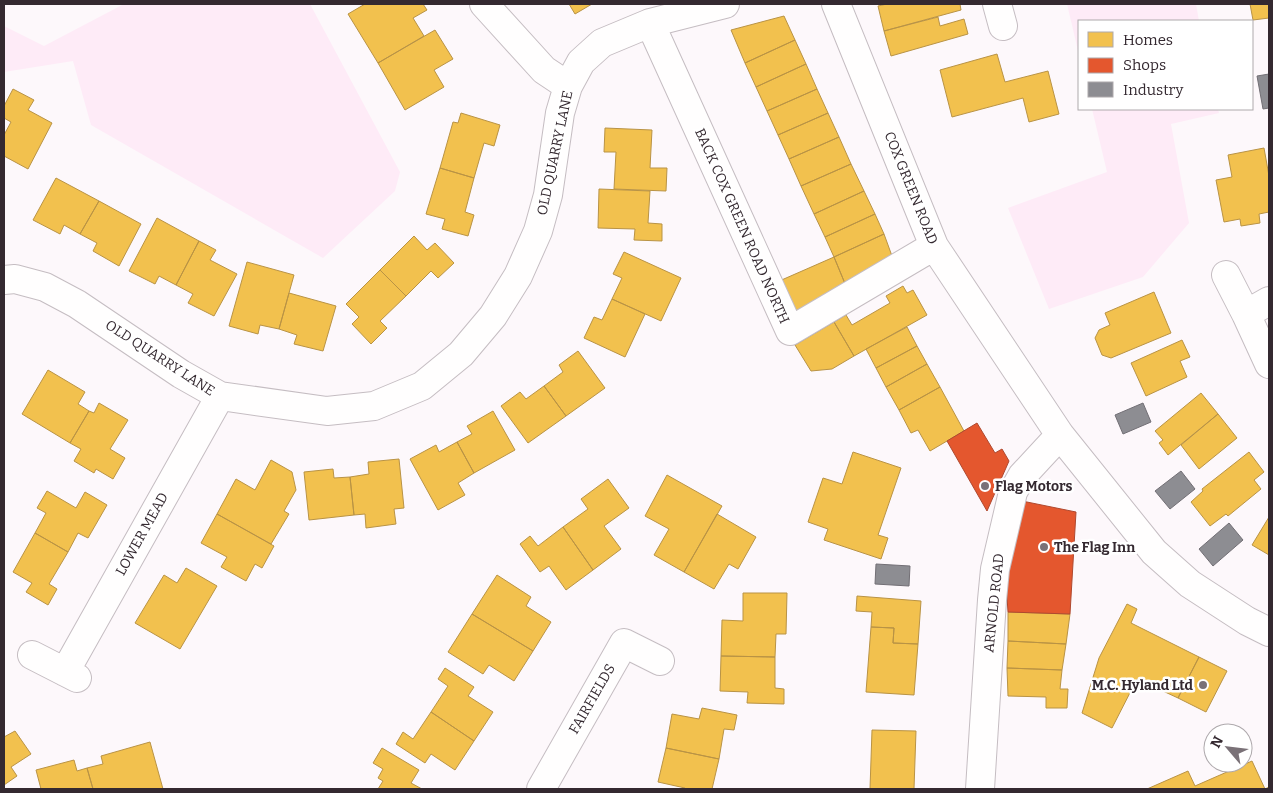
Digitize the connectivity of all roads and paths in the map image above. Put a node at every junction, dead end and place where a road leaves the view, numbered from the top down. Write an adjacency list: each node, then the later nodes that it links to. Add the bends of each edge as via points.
1 (484, 4): 5 (street, via 544,70)
2 (725, 4): 4 (street, OLD QUARRY LANE)
3 (836, 4): 6 (street, COX GREEN ROAD)
4 (650, 24): 5 (street, OLD QUARRY LANE, via 602,43 581,62); 6 (street, BACK COX GREEN ROAD NORTH, via 790,331)
5 (568, 86): 11 (street, OLD QUARRY LANE, via 538,232 518,276 493,316 461,354 422,386 374,406 327,411)
6 (934, 246): 12 (street, COX GREEN ROAD)
7 (1226, 275): 9 (street)
8 (4, 280): 11 (street, OLD QUARRY LANE, via 45,287 77,304 181,374)
9 (1258, 307): 10 (street)
10 (1269, 364)
11 (220, 396): 14 (street, LOWER MEAD, via 71,675)
12 (1060, 435): 13 (street, COX GREEN ROAD, via 1154,552 1190,584); 17 (street, ARNOLD ROAD, via 1022,476 1013,492 992,600)
13 (1269, 632)
14 (32, 655)
15 (660, 661): 16 (street, FAIRFIELDS, via 624,643)
16 (541, 789)
17 (980, 789)

